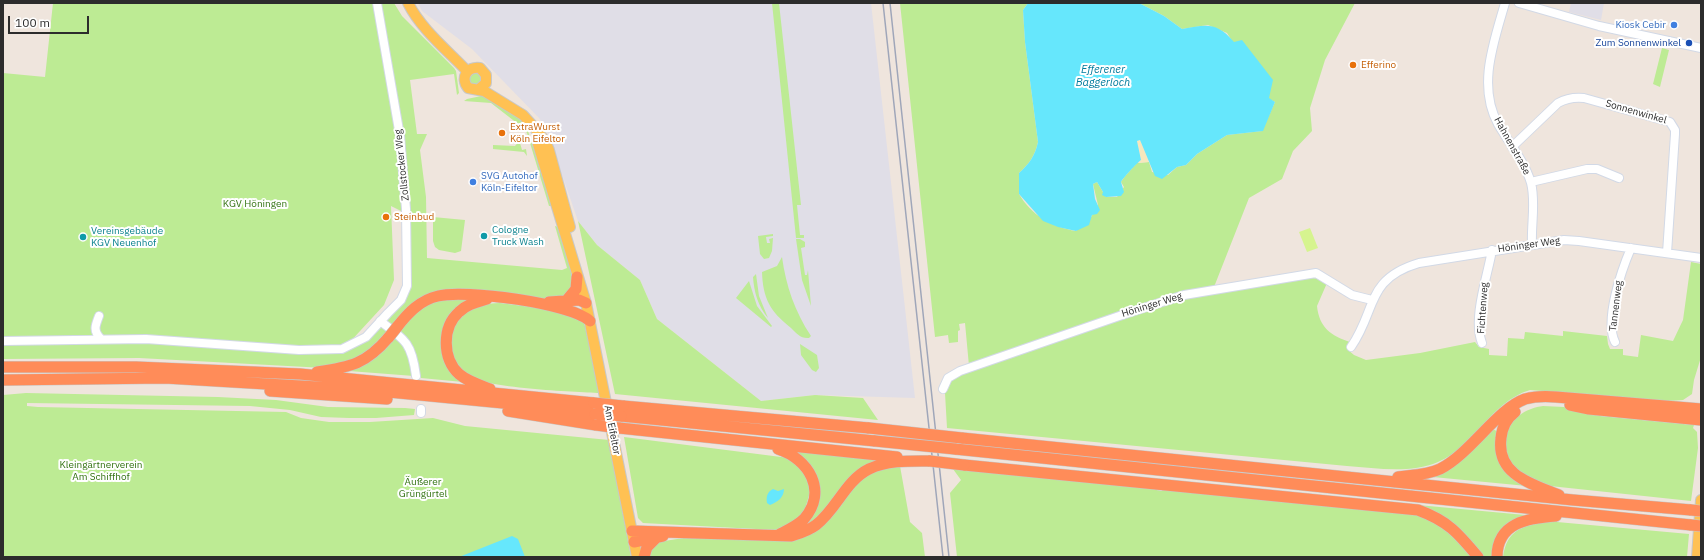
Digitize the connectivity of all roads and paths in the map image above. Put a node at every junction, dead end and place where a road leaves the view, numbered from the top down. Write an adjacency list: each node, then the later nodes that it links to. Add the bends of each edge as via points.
1 (377, 3): 25 (street, Zollstocker Weg, via 400,136 406,209 405,293)
2 (402, 3): 6 (main road, via 412,17)
3 (408, 3): 6 (main road)
4 (1505, 3): 11 (street, Hahnenstraße, via 1490,60 1488,88 1492,111)
5 (1519, 3): 7 (street, via 1599,26)
6 (435, 38): 8 (main road)
7 (1701, 48)
8 (467, 71): 9 (main road, Am Eifeltor, via 480,68 486,75); 9 (main road, Am Eifeltor, via 464,76 466,85 472,90)
9 (483, 86): 10 (main road, Am Eifeltor, via 514,106 531,122)
10 (538, 134): 19 (main road, Am Eifeltor, via 538,144); 22 (main road, Am Eifeltor, via 549,150 560,187 585,287)
11 (1512, 146): 13 (street, Hahnenstraße); 17 (street, Sonnenwinkel, via 1558,104 1576,97 1670,122 1675,134)
12 (1619, 178): 13 (street, via 1597,169 1587,168)
13 (1531, 182): 14 (street, Hahnenstraße)
14 (1532, 244): 15 (street, Höninger Weg, via 1579,241); 16 (street, Höninger Weg)
15 (1631, 248): 17 (street, Höninger Weg); 29 (street, Tannenweg, via 1616,292 1612,331)
16 (1492, 250): 21 (street, Höninger Weg, via 1407,266 1388,278); 30 (street, Fichtenweg, via 1481,302 1479,333)
17 (1667, 253): 18 (street, Höninger Weg)
18 (1701, 258)
19 (577, 277): 22 (main road, Am Eifeltor); 23 (highway, via 576,289)
20 (496, 298): 23 (highway); 33 (highway, bridge, via 463,294 438,296 418,305 377,352 362,361 342,368); 38 (highway, via 477,302 458,312 449,325 446,347 450,360 459,374)
21 (1372, 300): 31 (street, Höninger Weg, via 1360,333); 37 (street, Höninger Weg, via 1352,295 1316,273 1192,294 1128,312 960,371 948,378)
22 (586, 303): 23 (highway, via 581,307); 26 (main road, Am Eifeltor)
23 (566, 305): 26 (highway)
24 (99, 316): 27 (street, via 95,327)
25 (380, 321): 27 (street, Zollstocker Weg, via 366,337 342,349 299,350 146,339); 34 (street, via 407,342 414,357)
26 (590, 321): 54 (main road, Am Eifeltor)
27 (101, 339): 28 (street, Zollstocker Weg)
28 (3, 341)
29 (1615, 342)
30 (1482, 343)
31 (1351, 347)
32 (3, 367): 33 (highway, via 136,367)
33 (300, 374): 38 (highway)
34 (416, 376)
35 (3, 380): 36 (highway)
36 (123, 380): 41 (highway, via 165,386 382,399 515,412); 41 (highway, via 165,378 346,389)
37 (943, 389)
38 (505, 394): 41 (highway)
39 (1701, 409): 45 (highway, via 1533,397 1507,410 1464,452 1441,468 1424,474)
40 (622, 411): 41 (highway, bridge); 45 (highway, bridge, via 869,428); 46 (highway, bridge, via 875,441)
41 (595, 414): 43 (highway, bridge, via 619,428)
42 (1701, 420): 48 (highway, via 1589,409 1562,403 1540,402 1520,409 1511,415 1502,431 1502,458 1511,472 1522,480)
43 (760, 443): 44 (highway); 55 (highway, via 795,456 811,473 814,488 813,500 806,516 796,526)
44 (930, 460): 47 (highway, bridge); 55 (highway, via 886,463 869,469 854,479 816,524 805,532)
45 (1374, 479): 48 (highway)
46 (1257, 480): 47 (highway); 51 (highway)
47 (1142, 482): 59 (highway, via 1418,510 1436,516 1448,524)
48 (1573, 500): 50 (highway)
49 (1701, 500): 61 (main road)
50 (1696, 510)
51 (1588, 514): 52 (highway); 60 (highway, via 1520,521 1509,528 1502,537)
52 (1696, 526)
53 (673, 532): 54 (highway); 55 (highway); 56 (highway)
54 (633, 536): 56 (highway); 57 (main road, Am Eifeltor)
55 (777, 536)
56 (656, 538): 58 (highway, via 646,547)
57 (637, 557)
58 (644, 557)
59 (1478, 557)
60 (1497, 557)
61 (1697, 557)

